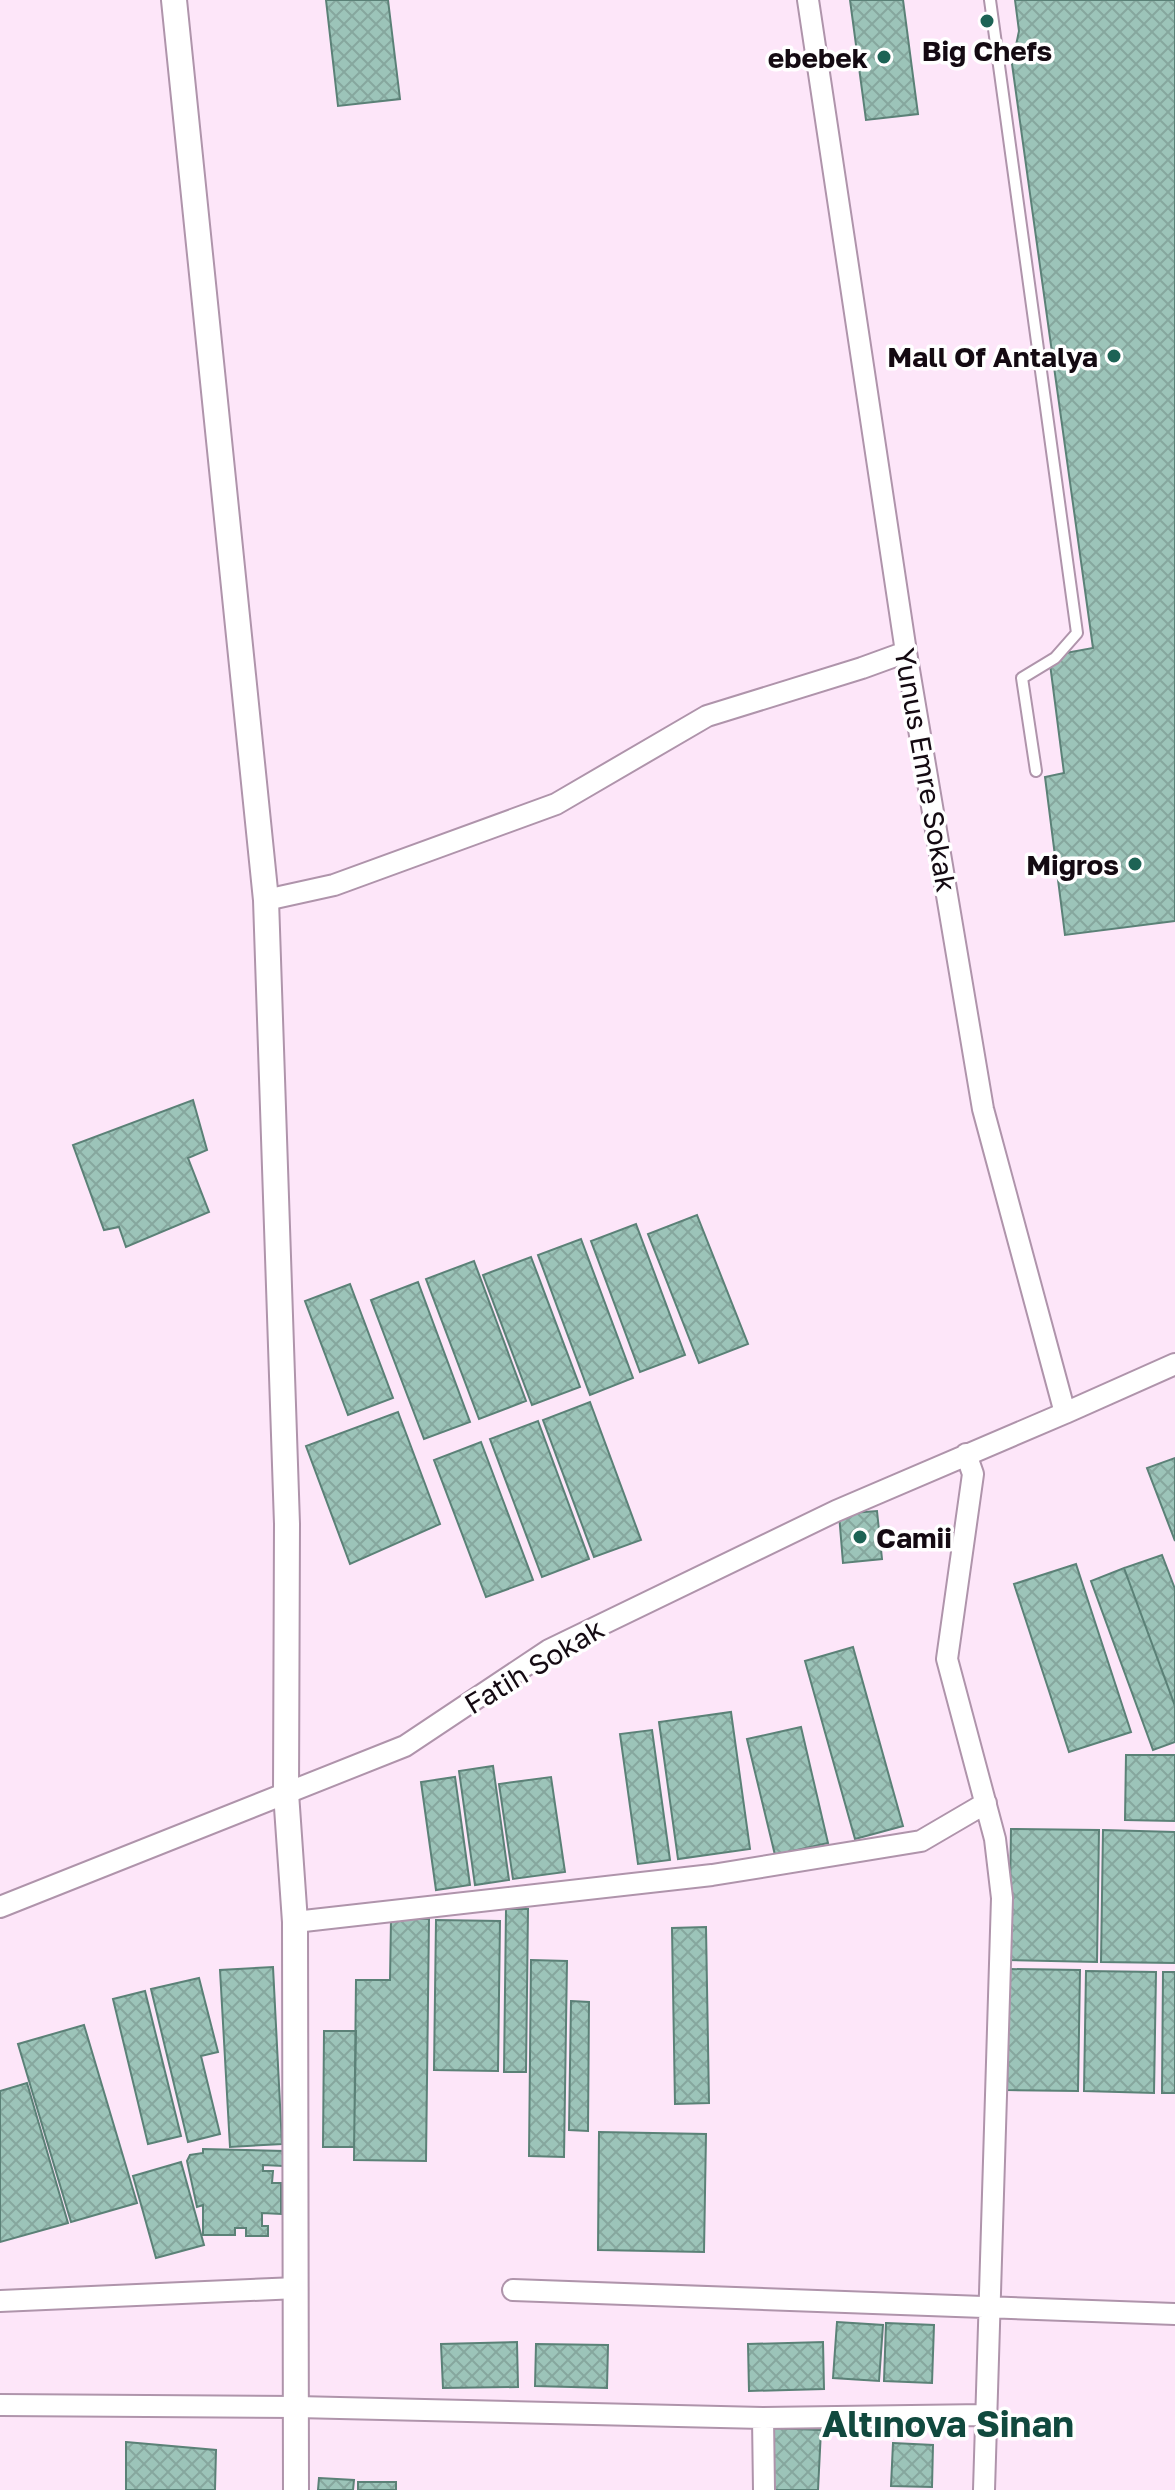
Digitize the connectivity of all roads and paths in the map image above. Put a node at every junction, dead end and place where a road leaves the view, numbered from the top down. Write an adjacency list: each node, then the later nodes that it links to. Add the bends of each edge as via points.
1 (174, 0): 6 (street)
2 (808, 0): 4 (street, Yunus Emre Sokak)
3 (990, 0): 5 (lane, via 1077,633 1055,658 1022,678)
4 (906, 652): 6 (street, via 707,716 556,804 334,885); 8 (street, Yunus Emre Sokak, via 983,1109)
5 (1036, 771)
6 (266, 900): 10 (street, via 287,1524)
7 (1175, 1364): 8 (street)
8 (1065, 1413): 9 (street, Fatih Sokak)
9 (966, 1454): 10 (street, Fatih Sokak, via 549,1650 405,1746); 11 (street, via 973,1474 947,1659)
10 (286, 1793): 12 (street, Fatih Sokak); 13 (street)
11 (986, 1803): 13 (street, via 921,1841 712,1875); 17 (street, via 1002,1898)
12 (0, 1907)
13 (295, 1922): 14 (street)
14 (297, 2288): 16 (street); 20 (street)
15 (513, 2290): 17 (street)
16 (0, 2301)
17 (991, 2307): 18 (street); 21 (street)
18 (1175, 2314)
19 (0, 2405): 20 (street)
20 (297, 2407): 22 (street); 23 (street)
21 (985, 2415): 22 (street); 25 (street)
22 (763, 2418): 24 (street)
23 (296, 2490)
24 (764, 2490)
25 (984, 2490)

